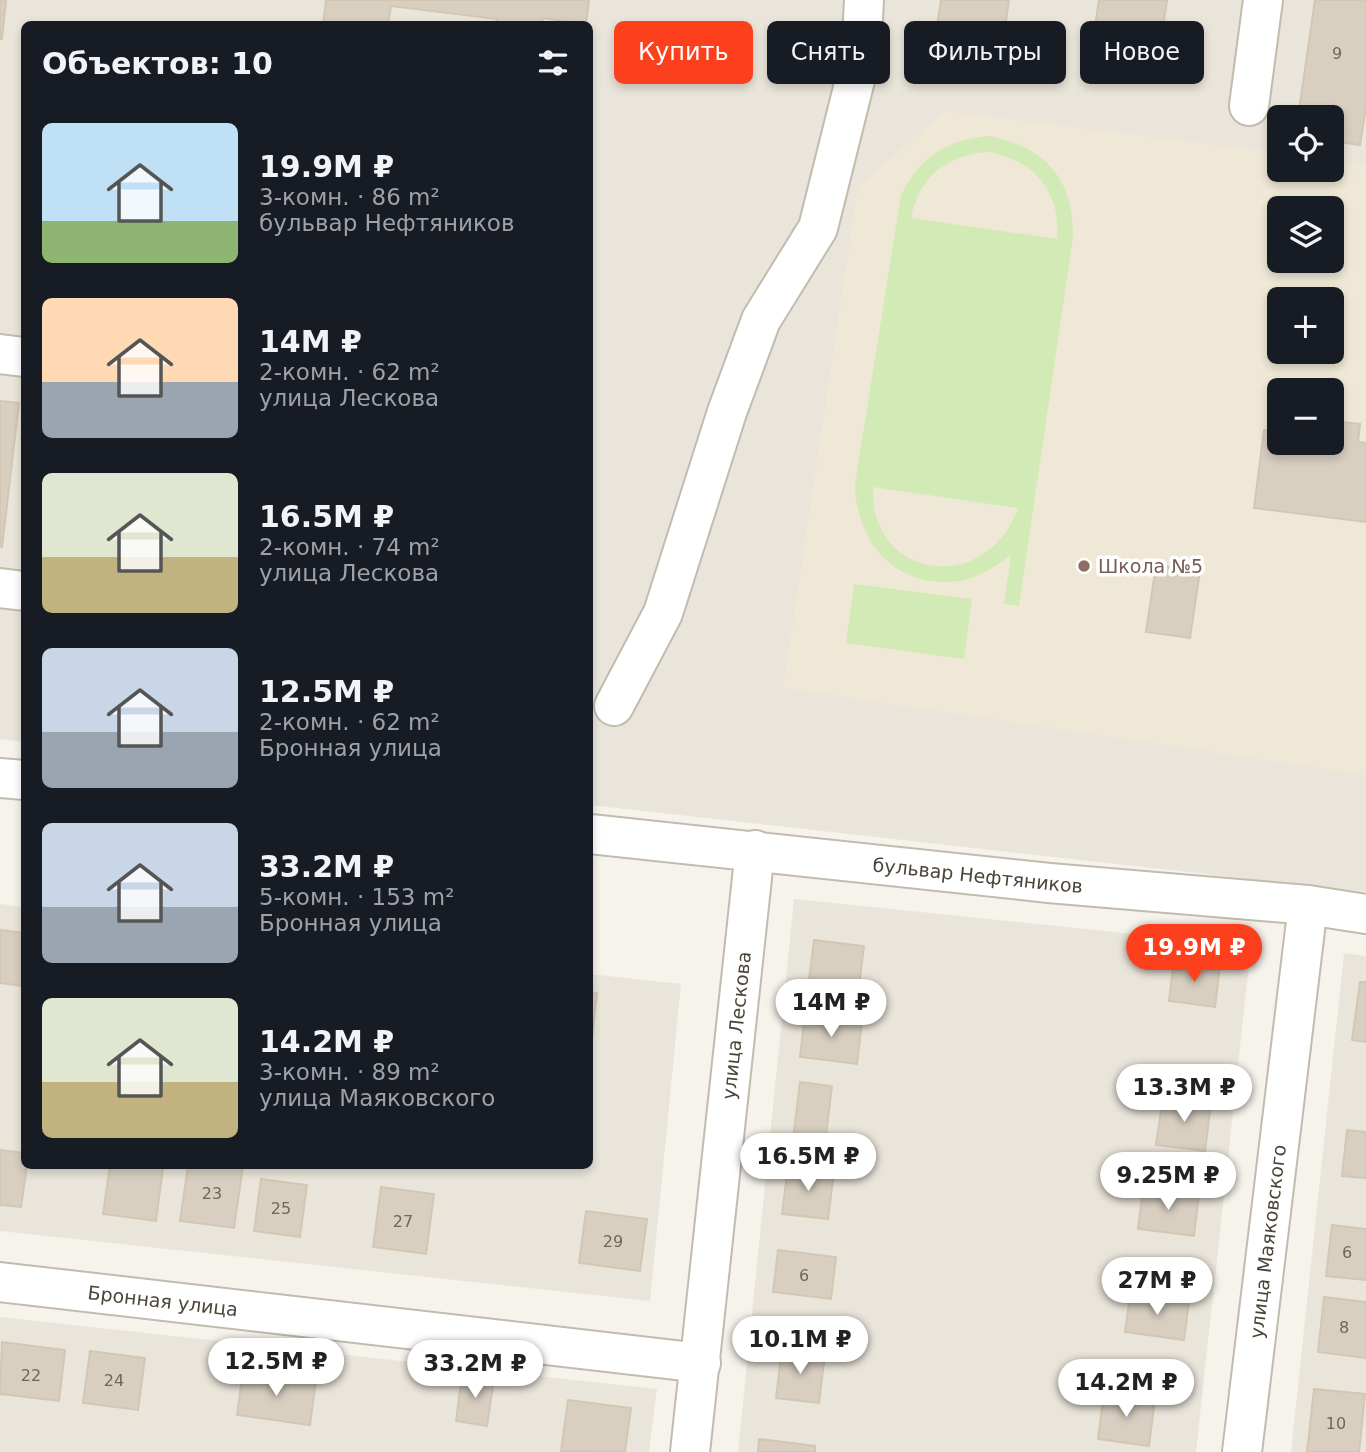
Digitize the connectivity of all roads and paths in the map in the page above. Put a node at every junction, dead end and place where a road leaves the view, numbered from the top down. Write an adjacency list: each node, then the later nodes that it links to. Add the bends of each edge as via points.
1 (864, 0): 8 (street, via 861,56 818,228 761,320 663,612)
2 (1263, 0): 3 (street)
3 (1249, 106)
4 (0, 354): 5 (street)
5 (21, 357)
6 (0, 589): 7 (street)
7 (21, 591)
8 (614, 706)
9 (0, 778): 10 (street)
10 (21, 780)
11 (593, 834): 12 (street, бульвар Нефтяников)
12 (755, 850): 13 (street, бульвар Нефтяников, via 1049,883); 16 (street, улица Лескова)
13 (1308, 905): 14 (street, бульвар Нефтяников); 18 (street, улица Маяковского)
14 (1366, 914)
15 (0, 1282): 16 (street, Бронная улица)
16 (701, 1363): 17 (street, улица Лескова)
17 (690, 1452)
18 (1242, 1452)

